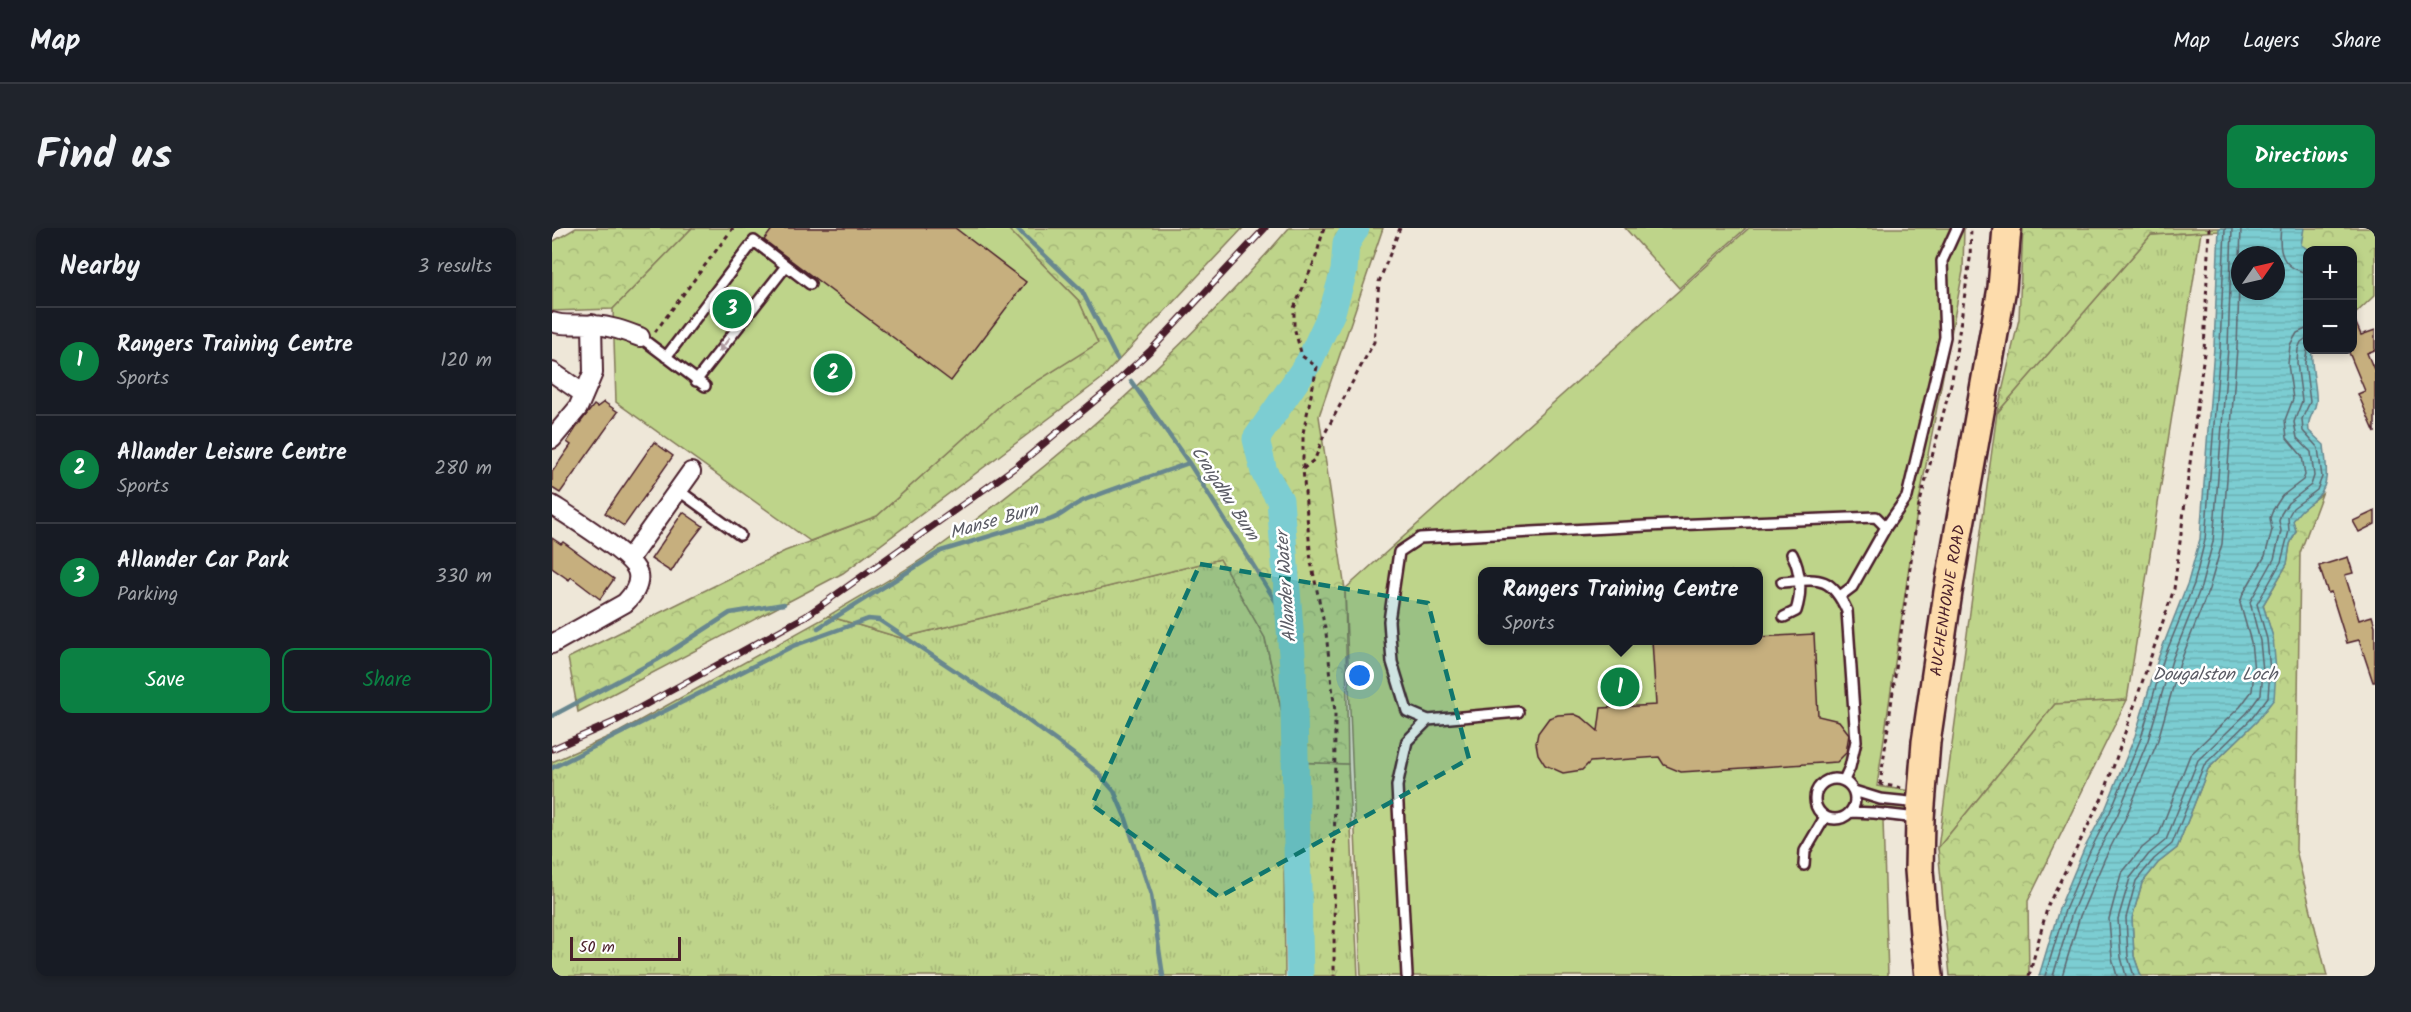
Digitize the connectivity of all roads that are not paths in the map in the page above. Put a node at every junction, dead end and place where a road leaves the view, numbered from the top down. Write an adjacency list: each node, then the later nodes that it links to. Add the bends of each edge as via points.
1 (1957, 228): 15 (lane, via 1942,261 1945,337 1932,394 1907,497)
2 (2007, 228): 28 (main road, AUCHENHOWIE ROAD, via 2002,288 1948,592)
3 (786, 266): 4 (lane); 8 (lane, via 754,242); 8 (lane, one-way to 8, via 700,384)
4 (810, 284)
5 (552, 322): 6 (street)
6 (592, 324): 7 (street, via 617,328); 10 (street, via 593,373)
7 (644, 340): 8 (lane)
8 (666, 357)
9 (552, 372): 10 (street)
10 (584, 394): 11 (street, via 578,408)
11 (552, 439)
12 (691, 472): 13 (street)
13 (678, 490): 16 (lane); 18 (street)
14 (552, 505): 18 (street)
15 (1886, 527): 21 (lane, via 1852,587); 25 (lane, via 1876,517 1420,538 1399,552 1389,621 1392,662 1407,711)
16 (740, 535)
17 (1792, 554): 19 (lane)
18 (629, 559): 23 (street, via 638,574 633,596)
19 (1799, 580): 20 (lane); 21 (lane, via 1816,579); 22 (lane, via 1796,611)
20 (1782, 582)
21 (1840, 596): 26 (lane, via 1847,611 1856,741)
22 (1784, 617)
23 (552, 644)
24 (1518, 712): 25 (lane)
25 (1428, 720): 32 (lane, via 1407,741 1397,786)
26 (1844, 780): 27 (lane); 30 (lane, via 1828,780 1817,790 1816,805)
27 (1854, 791): 28 (lane); 29 (lane, via 1856,802)
28 (1921, 804): 29 (lane, via 1874,813); 33 (main road, AUCHENHOWIE ROAD, via 1919,870)
29 (1851, 812): 30 (lane, via 1842,819)
30 (1825, 817): 31 (lane, via 1805,851)
31 (1804, 864)
32 (1407, 976)
33 (1929, 976)

